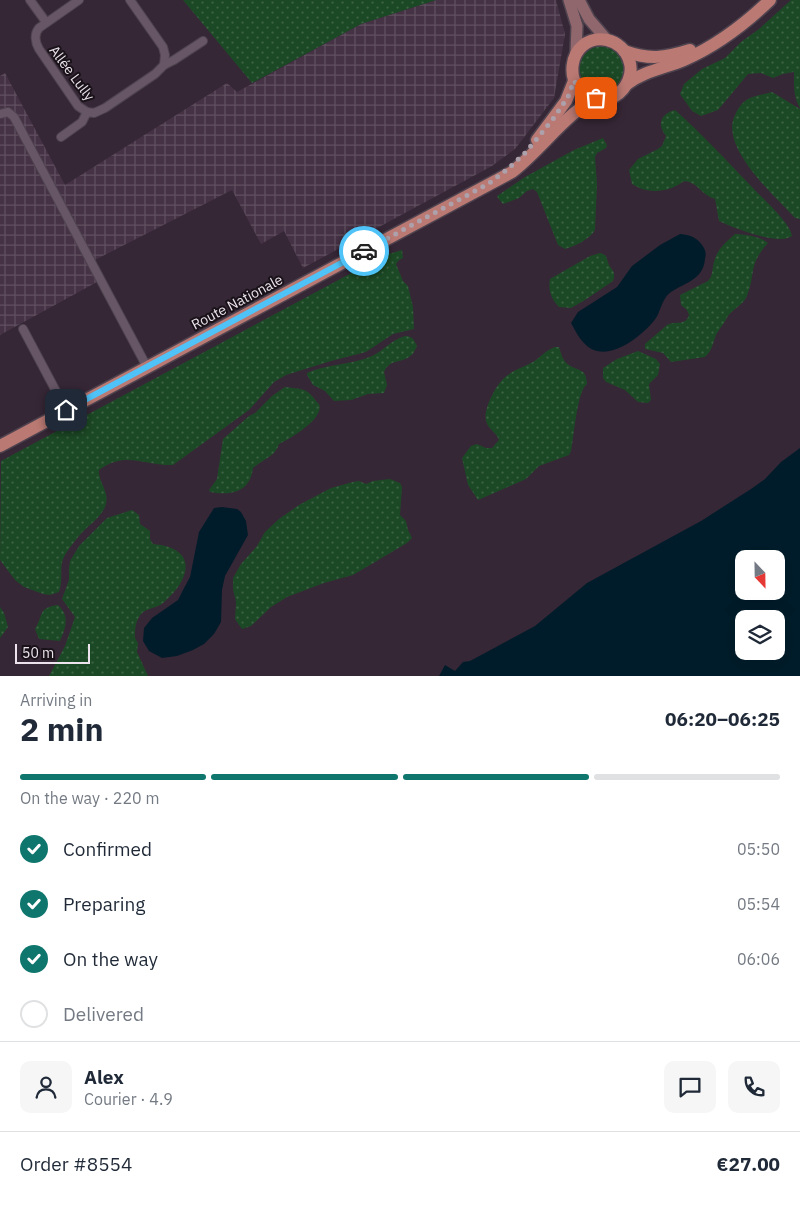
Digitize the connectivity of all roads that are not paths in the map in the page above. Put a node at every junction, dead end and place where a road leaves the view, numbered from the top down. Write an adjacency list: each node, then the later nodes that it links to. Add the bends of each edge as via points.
1 (30, 0): 7 (street)
2 (79, 0): 7 (street)
3 (130, 0): 13 (street, via 163,47)
4 (569, 0): 12 (street, via 577,26)
5 (579, 0): 8 (street, via 589,19)
6 (770, 0): 9 (main road)
7 (46, 22): 17 (street, Allée Lully, via 36,32 37,46 78,106)
8 (607, 40): 11 (main road); 12 (main road, via 590,42)
9 (718, 40): 11 (main road, via 661,57 644,57); 15 (main road, via 693,56 637,77)
10 (203, 41): 13 (street, Allée Lully)
11 (624, 50): 15 (main road, via 630,67)
12 (576, 53): 14 (main road, via 572,68)
13 (164, 65): 17 (street, Allée Lully, via 105,108)
14 (574, 81): 16 (main road, via 587,95); 20 (main road, via 566,101 541,135)
15 (627, 84): 16 (main road, via 616,94)
16 (602, 99): 20 (main road, via 579,110 517,168)
17 (87, 112): 19 (street, Allée Lully, via 82,122)
18 (0, 114): 22 (street, via 8,112 14,117)
19 (61, 137)
20 (488, 184): 22 (main road, Route Nationale)
21 (23, 329): 23 (street)
22 (147, 367): 23 (main road, Route Nationale)
23 (66, 410): 24 (main road, Route Nationale)
24 (0, 446)

